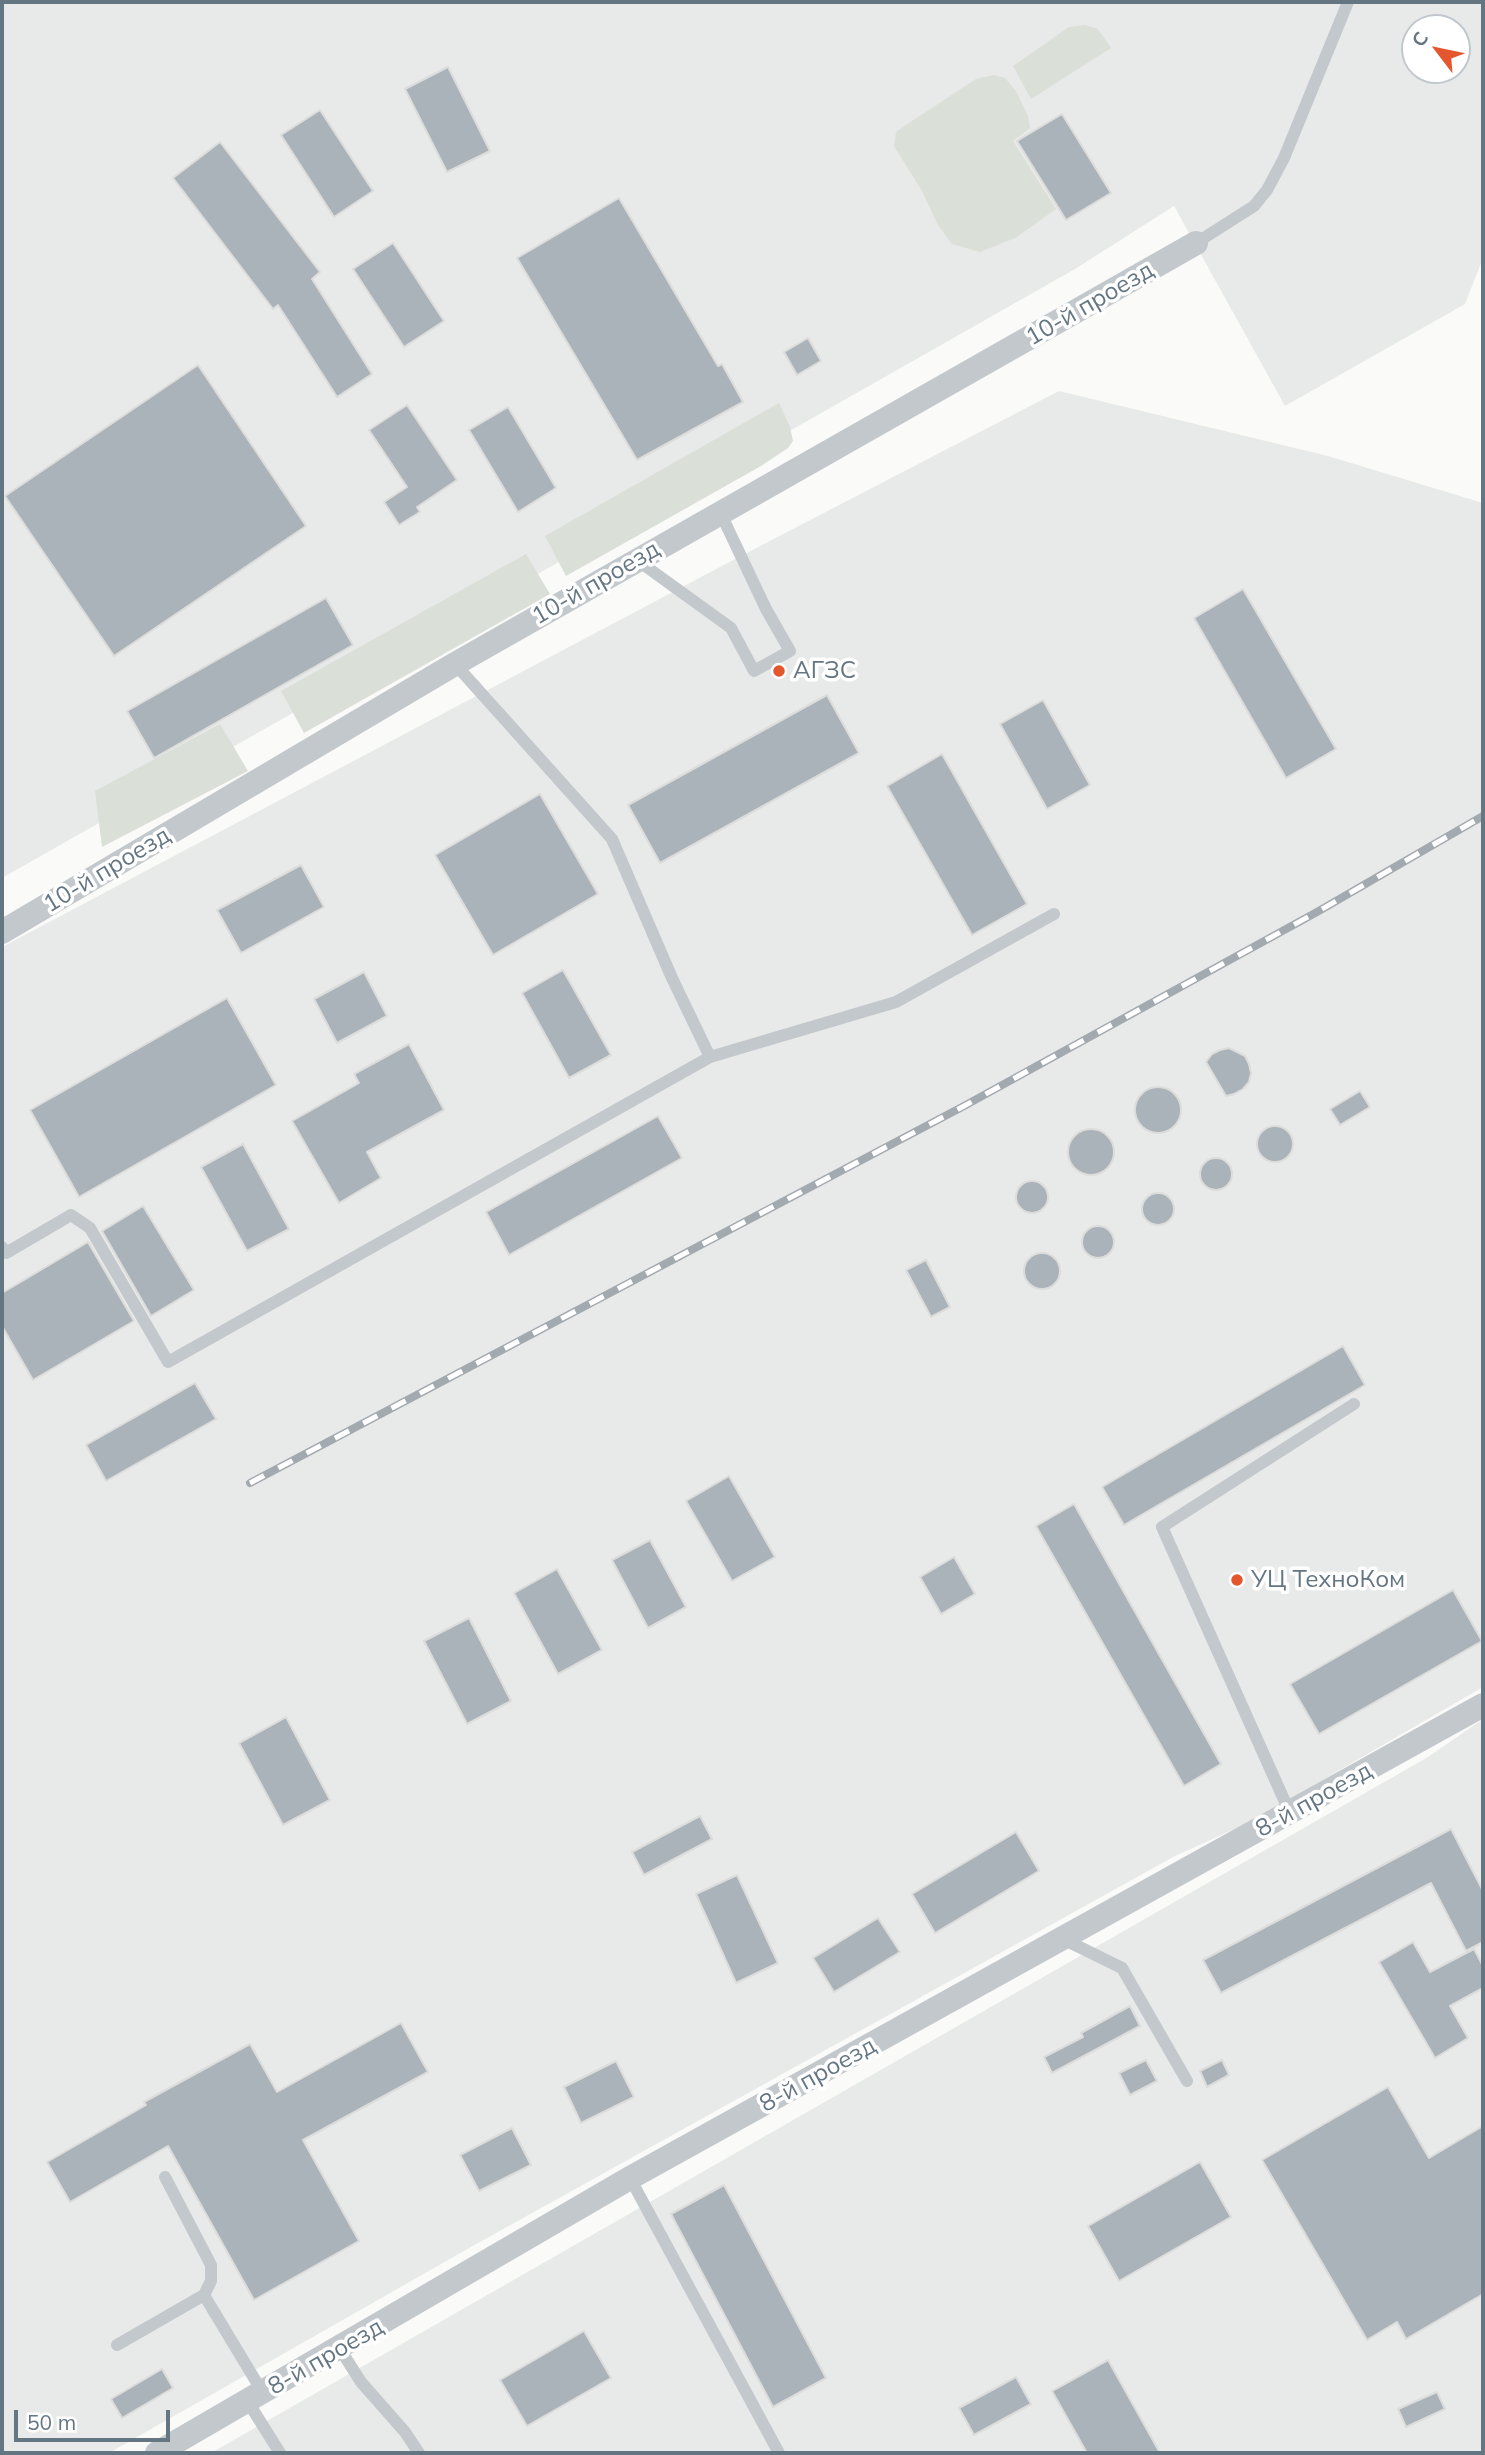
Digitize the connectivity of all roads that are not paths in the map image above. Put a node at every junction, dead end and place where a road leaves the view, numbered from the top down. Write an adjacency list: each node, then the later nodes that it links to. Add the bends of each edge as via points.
1 (1348, 2): 2 (lane, via 1267,190 1254,206)
2 (1196, 243): 3 (street, 10-й проезд)
3 (721, 514): 4 (street, 10-й проезд); 4 (lane, via 790,651 754,671 731,628)
4 (637, 560): 5 (street, 10-й проезд)
5 (455, 664): 7 (street, 10-й проезд); 8 (lane, via 612,839)
6 (1054, 914): 8 (lane, via 896,1002)
7 (2, 932)
8 (710, 1057): 9 (lane, via 168,1363 90,1228 71,1215 6,1253)
9 (2, 1247)
10 (1354, 1404): 12 (lane, via 1162,1527)
11 (1483, 1705): 12 (street, 8-й проезд)
12 (1290, 1813): 13 (street, 8-й проезд)
13 (1063, 1939): 14 (lane, via 1122,1968); 16 (street, 8-й проезд)
14 (1187, 2081)
15 (165, 2177): 17 (lane, via 211,2265 211,2281)
16 (630, 2178): 19 (street, 8-й проезд); 24 (lane)
17 (204, 2295): 18 (lane); 20 (lane)
18 (117, 2345)
19 (340, 2349): 20 (street, 8-й проезд); 23 (lane)
20 (255, 2398): 21 (street, 8-й проезд); 22 (lane)
21 (157, 2453)
22 (279, 2453)
23 (419, 2453)
24 (779, 2453)

